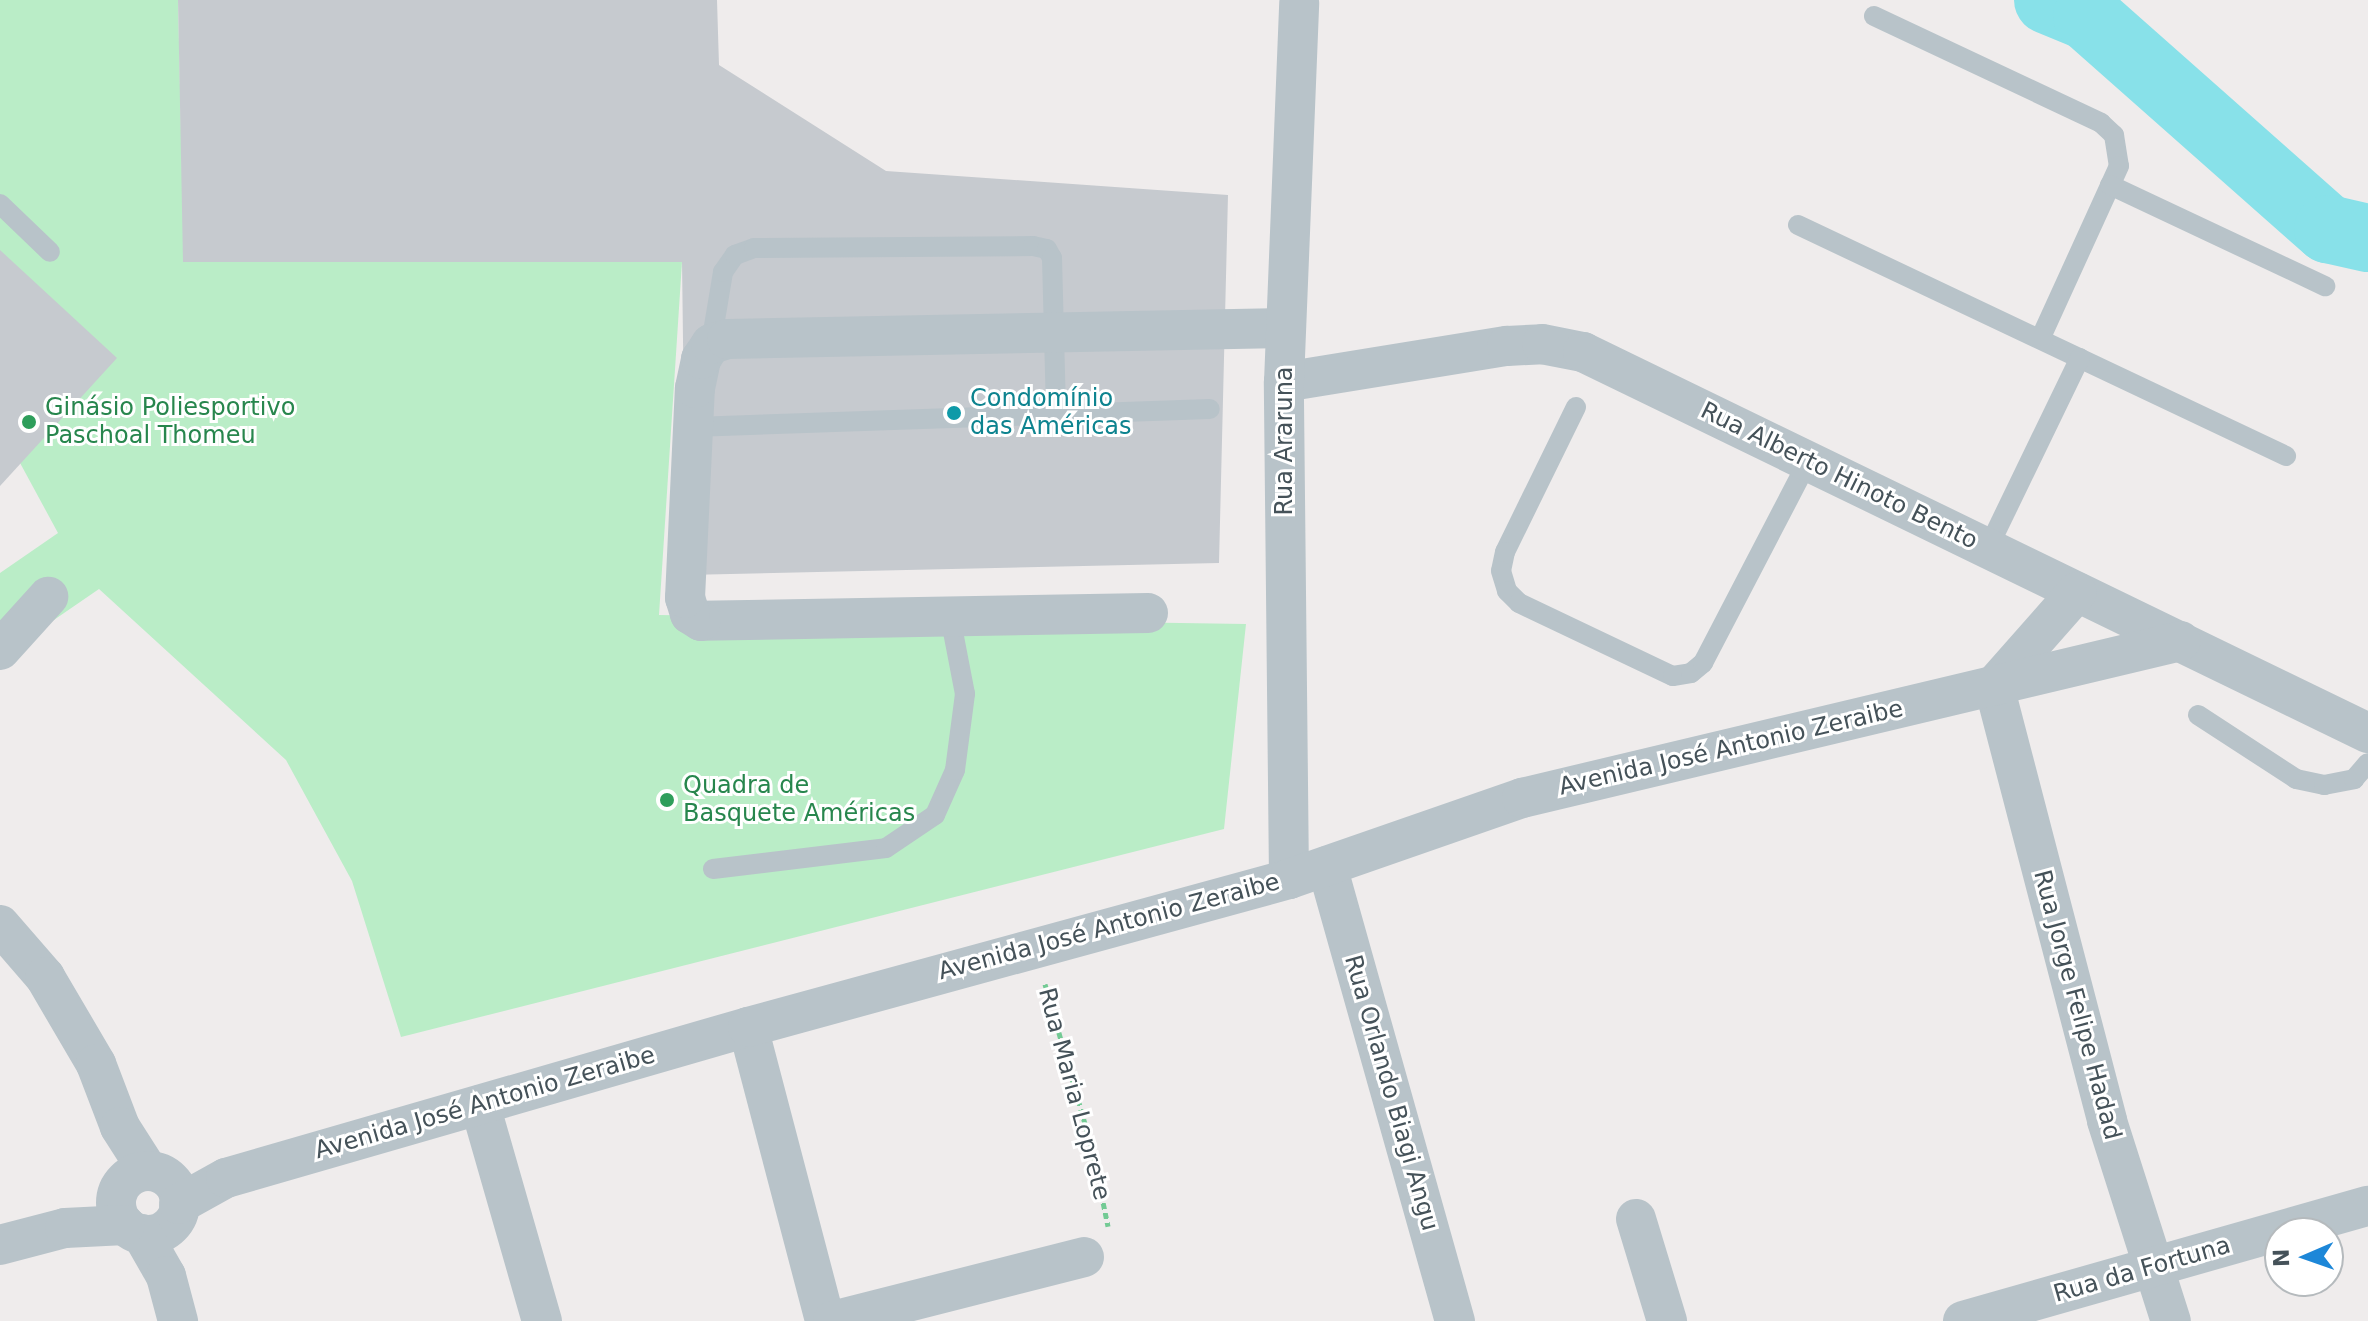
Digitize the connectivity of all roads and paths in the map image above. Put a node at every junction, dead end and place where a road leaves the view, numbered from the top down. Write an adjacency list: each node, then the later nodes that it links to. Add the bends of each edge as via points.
1 (1299, 3): 8 (street, Rua Araruna)
2 (1874, 16): 3 (lane, via 2101,123 2114,135 2120,151)
3 (2110, 185): 7 (lane); 10 (lane)
4 (0, 204): 6 (lane)
5 (1798, 225): 10 (lane)
6 (50, 252)
7 (2325, 286)
8 (1286, 328): 9 (street); 13 (street, Rua Araruna)
9 (1053, 333): 11 (street, via 727,339); 11 (lane, via 1053,272 1047,249 754,248 735,255 723,272); 16 (lane)
10 (2040, 339): 12 (lane)
11 (711, 344): 17 (street, via 695,388)
12 (2080, 358): 18 (lane); 20 (lane)
13 (1284, 382): 19 (street, Rua Alberto Hinoto Bento, via 1507,346 1561,345); 33 (street, Rua Araruna)
14 (1576, 407): 19 (lane, via 1505,552 1501,571 1507,591 1519,603 1673,676 1703,663)
15 (1210, 409): 16 (lane)
16 (1056, 414): 17 (lane)
17 (693, 427): 24 (street, via 685,598 690,614 717,624)
18 (2286, 456)
19 (1809, 459): 20 (street, Rua Alberto Hinoto Bento)
20 (1988, 548): 21 (street, Rua Alberto Hinoto Bento)
21 (2077, 592): 25 (street, Rua Alberto Hinoto Bento); 27 (street)
22 (48, 597): 26 (street)
23 (1148, 613): 24 (street)
24 (950, 616): 32 (lane, via 965,694 955,770 935,815 886,848)
25 (2181, 641): 27 (street, Avenida José Antonio Zeraibe); 29 (street, Rua Alberto Hinoto Bento)
26 (0, 650)
27 (1994, 686): 31 (street, Avenida José Antonio Zeraibe, via 1522,798); 43 (street, Rua Jorge Felipe Hadad, via 2107,1121)
28 (2198, 715): 30 (lane, via 2296,779 2324,785 2354,779)
29 (2368, 733)
30 (2368, 763)
31 (1327, 866): 33 (street, Avenida José Antonio Zeraibe); 48 (street, Rua Orlando Biagi Angu)
32 (713, 869)
33 (1289, 879): 35 (street, Avenida José Antonio Zeraibe)
34 (0, 925): 38 (street, via 53,990 96,1064)
35 (1033, 947): 36 (street, Avenida José Antonio Zeraibe); 42 (path, Rua Maria Loprete, via 1087,1128 1108,1225 1108,1242)
36 (748, 1027): 37 (street, Avenida José Antonio Zeraibe); 46 (street)
37 (480, 1105): 38 (street, Avenida José Antonio Zeraibe); 45 (street)
38 (147, 1202): 41 (street, Avenida José Antonio Zeraibe); 44 (street)
39 (2368, 1206): 43 (street, Rua da Fortuna)
40 (1636, 1219): 49 (street)
41 (0, 1245)
42 (1084, 1257): 47 (street)
43 (2154, 1266): 50 (street, Rua da Fortuna); 51 (street, Rua Jorge Felipe Hadad)
44 (178, 1321)
45 (542, 1321)
46 (825, 1321)
47 (833, 1321)
48 (1455, 1321)
49 (1667, 1321)
50 (1963, 1321)
51 (2171, 1321)

